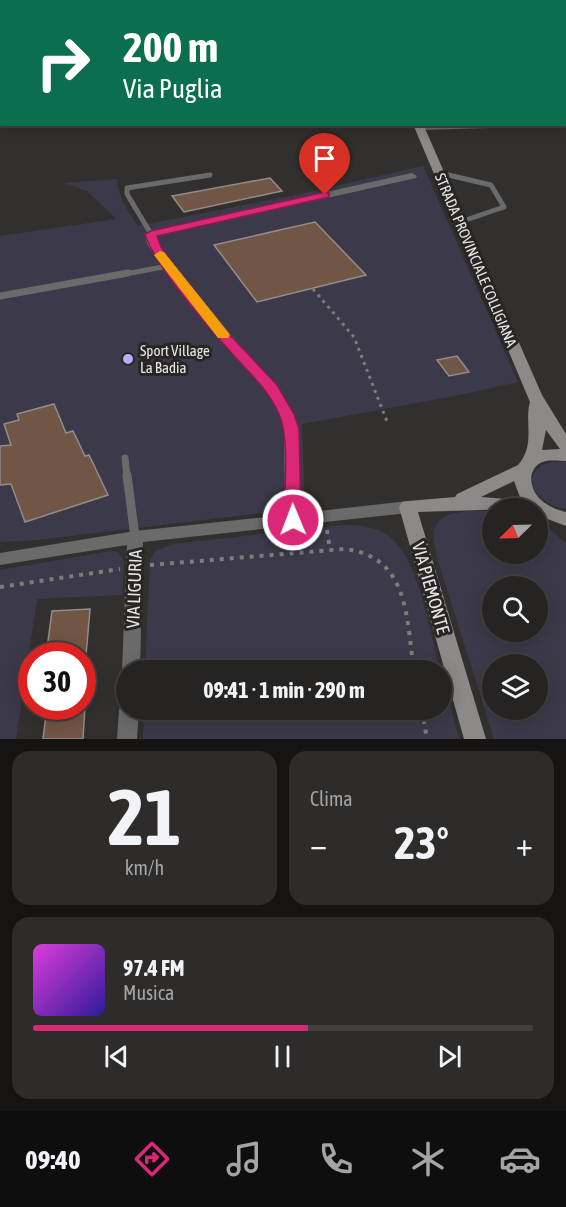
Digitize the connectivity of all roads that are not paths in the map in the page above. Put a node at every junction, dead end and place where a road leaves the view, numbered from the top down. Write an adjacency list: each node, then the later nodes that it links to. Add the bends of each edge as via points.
1 (419, 126): 2 (main road, STRADA PROVINCIALE COLLIGIANA)
2 (440, 173): 5 (main road, STRADA PROVINCIALE COLLIGIANA); 5 (lane, via 491,184 504,207)
3 (210, 175): 6 (lane, via 127,188)
4 (412, 176): 6 (street)
5 (460, 222): 9 (main road, STRADA PROVINCIALE COLLIGIANA)
6 (151, 234): 7 (street)
7 (168, 266): 8 (lane); 21 (street, via 272,388 286,414 291,429)
8 (0, 296)
9 (534, 395): 10 (main road, STRADA PROVINCIALE COLLIGIANA); 13 (main road, STRADA PROVINCIALE COLLIGIANA, via 538,429)
10 (566, 446)
11 (566, 456): 13 (main road, via 544,456)
12 (125, 458): 23 (lane)
13 (527, 465): 14 (main road, via 520,480); 15 (main road, via 484,490)
14 (528, 498)
15 (452, 502): 16 (main road); 17 (main road)
16 (482, 503)
17 (408, 507): 21 (street); 28 (main road, VIA PIEMONTE)
18 (548, 513): 20 (main road)
19 (548, 517): 22 (main road)
20 (566, 519)
21 (293, 520): 23 (street)
22 (566, 530)
23 (135, 537): 24 (street, VIA LIGURIA); 25 (street, VIA LIGURIA)
24 (0, 558)
25 (131, 660)
26 (128, 720): 27 (street)
27 (127, 739)
28 (475, 739)

